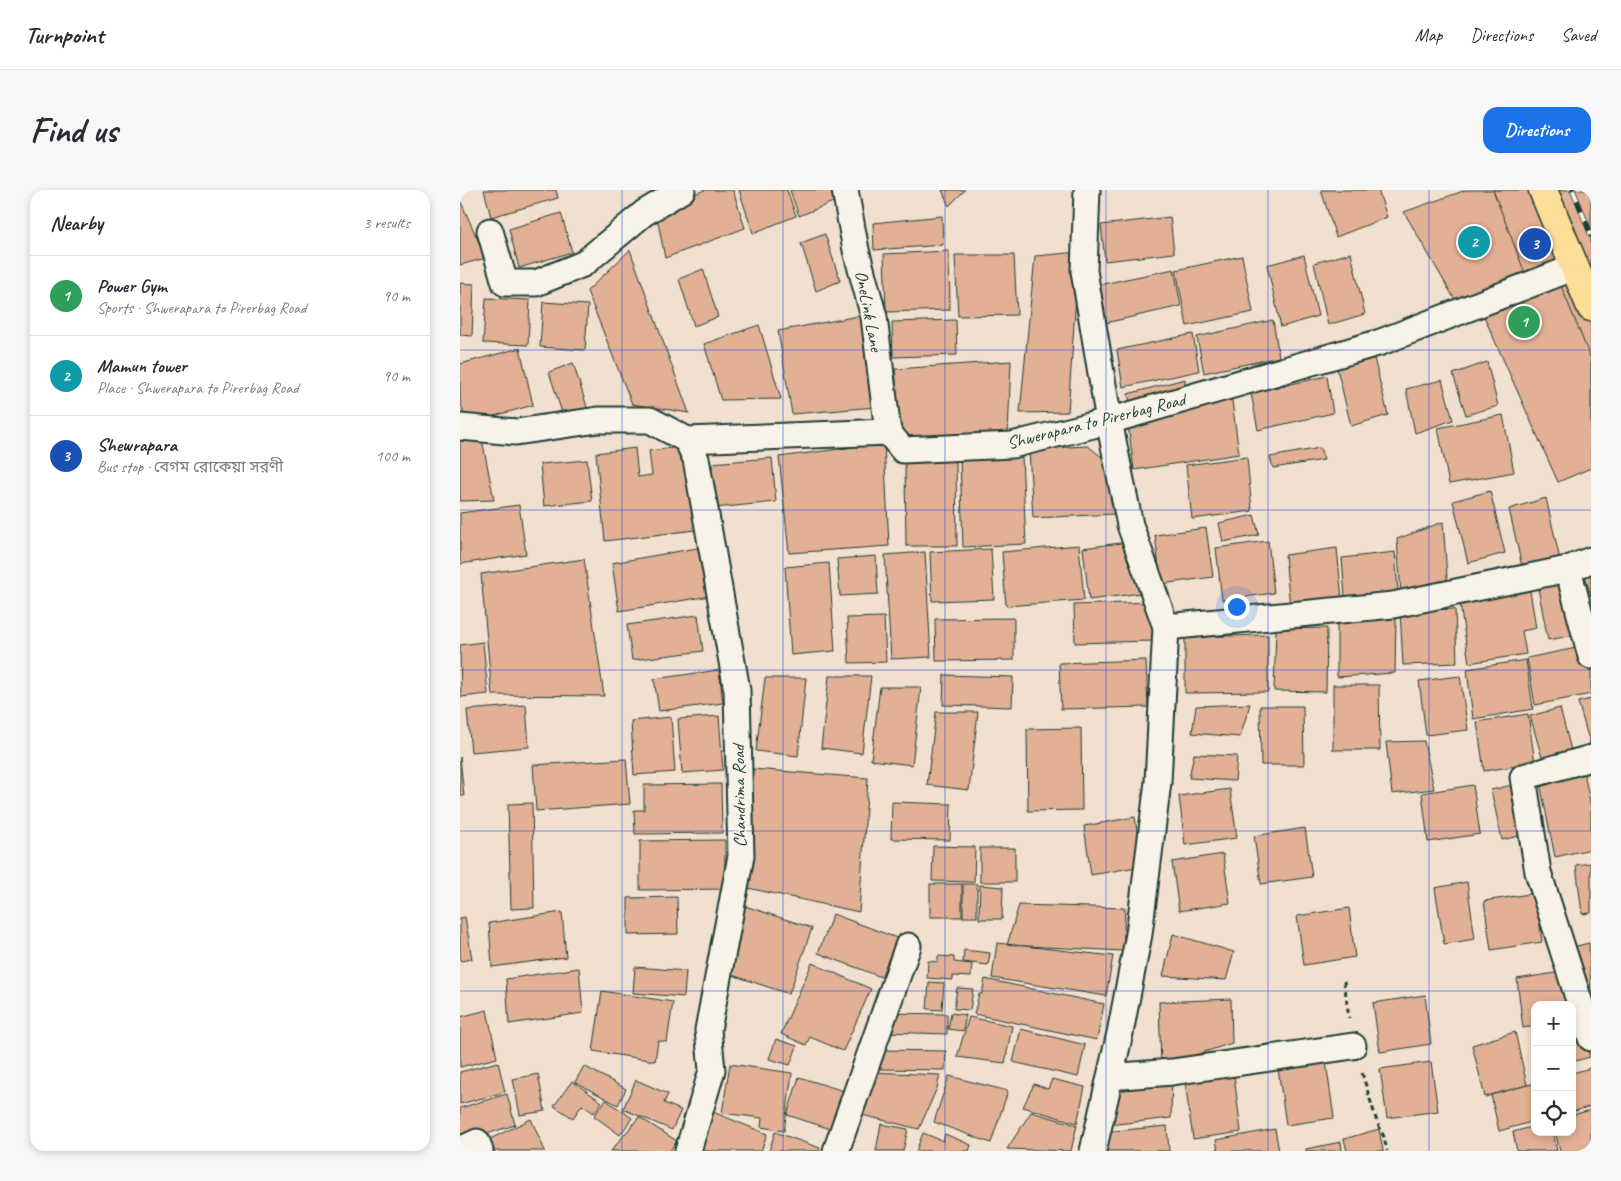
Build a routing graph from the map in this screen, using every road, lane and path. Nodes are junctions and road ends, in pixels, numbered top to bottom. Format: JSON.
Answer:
{"nodes":[{"id":1,"x":682,"y":190,"type":"edge"},
{"id":2,"x":845,"y":190,"type":"edge"},
{"id":3,"x":1087,"y":190,"type":"edge"},
{"id":4,"x":1543,"y":190,"type":"edge"},
{"id":5,"x":490,"y":231,"type":"dead end"},
{"id":6,"x":1575,"y":267,"type":"junction"},
{"id":7,"x":1591,"y":307,"type":"edge"},
{"id":8,"x":1109,"y":421,"type":"junction"},
{"id":9,"x":460,"y":427,"type":"edge"},
{"id":10,"x":888,"y":432,"type":"junction"},
{"id":11,"x":687,"y":440,"type":"junction"},
{"id":12,"x":1591,"y":560,"type":"edge"},
{"id":13,"x":1568,"y":570,"type":"junction"},
{"id":14,"x":1166,"y":627,"type":"junction"},
{"id":15,"x":1591,"y":656,"type":"edge"},
{"id":16,"x":1591,"y":758,"type":"edge"},
{"id":17,"x":908,"y":946,"type":"dead end"},
{"id":18,"x":1591,"y":1038,"type":"edge"},
{"id":19,"x":1353,"y":1046,"type":"dead end"},
{"id":20,"x":1110,"y":1077,"type":"junction"},
{"id":21,"x":460,"y":1150,"type":"edge"},
{"id":22,"x":480,"y":1151,"type":"edge"},
{"id":23,"x":688,"y":1151,"type":"edge"},
{"id":24,"x":836,"y":1151,"type":"edge"},
{"id":25,"x":1093,"y":1151,"type":"edge"}],
"edges":[{"from":1,"to":5,"type":"street"},
{"from":2,"to":10,"type":"street","name":"OneLink Lane"},
{"from":3,"to":8,"type":"street"},
{"from":4,"to":6,"type":"main road"},
{"from":6,"to":7,"type":"main road"},
{"from":6,"to":8,"type":"street","name":"Shwerapara to Pirerbag Road"},
{"from":8,"to":10,"type":"street","name":"Shwerapara to Pirerbag Road"},
{"from":8,"to":14,"type":"street"},
{"from":9,"to":11,"type":"street"},
{"from":10,"to":11,"type":"street"},
{"from":11,"to":23,"type":"street","name":"Chandrima Road"},
{"from":12,"to":13,"type":"street"},
{"from":13,"to":14,"type":"street"},
{"from":13,"to":15,"type":"street"},
{"from":14,"to":20,"type":"street"},
{"from":16,"to":18,"type":"street"},
{"from":17,"to":24,"type":"street"},
{"from":19,"to":20,"type":"street"},
{"from":20,"to":25,"type":"street"},
{"from":21,"to":22,"type":"street"}]}
